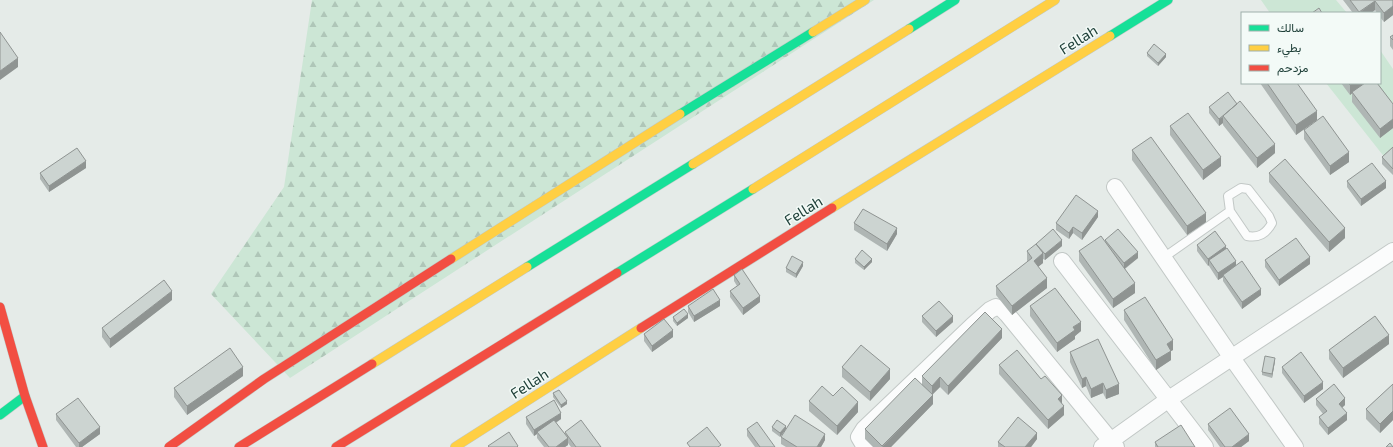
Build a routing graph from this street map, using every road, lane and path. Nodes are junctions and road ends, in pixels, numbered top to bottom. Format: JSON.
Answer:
{"nodes":[{"id":1,"x":865,"y":0,"type":"edge"},
{"id":2,"x":955,"y":0,"type":"edge"},
{"id":3,"x":1055,"y":0,"type":"edge"},
{"id":4,"x":1168,"y":0,"type":"edge"},
{"id":5,"x":1115,"y":187,"type":"dead end"},
{"id":6,"x":1230,"y":211,"type":"junction"},
{"id":7,"x":1393,"y":251,"type":"edge"},
{"id":8,"x":1164,"y":258,"type":"junction"},
{"id":9,"x":1062,"y":261,"type":"dead end"},
{"id":10,"x":0,"y":307,"type":"edge"},
{"id":11,"x":1232,"y":358,"type":"junction"},
{"id":12,"x":25,"y":396,"type":"junction"},
{"id":13,"x":1169,"y":399,"type":"junction"},
{"id":14,"x":0,"y":415,"type":"edge"},
{"id":15,"x":1110,"y":445,"type":"edge"},
{"id":16,"x":43,"y":447,"type":"edge"},
{"id":17,"x":169,"y":447,"type":"edge"},
{"id":18,"x":239,"y":447,"type":"edge"},
{"id":19,"x":336,"y":447,"type":"edge"},
{"id":20,"x":455,"y":447,"type":"edge"},
{"id":21,"x":865,"y":447,"type":"edge"},
{"id":22,"x":1205,"y":447,"type":"edge"},
{"id":23,"x":1295,"y":447,"type":"edge"}],
"edges":[{"from":1,"to":17,"type":"main road"},
{"from":2,"to":18,"type":"main road"},
{"from":3,"to":19,"type":"main road"},
{"from":4,"to":20,"type":"main road","name":"Fellah"},
{"from":5,"to":8,"type":"street"},
{"from":6,"to":6,"type":"lane"},
{"from":6,"to":8,"type":"lane"},
{"from":7,"to":11,"type":"street"},
{"from":8,"to":11,"type":"street"},
{"from":9,"to":13,"type":"street"},
{"from":10,"to":12,"type":"main road"},
{"from":11,"to":13,"type":"street"},
{"from":11,"to":23,"type":"street"},
{"from":12,"to":14,"type":"main road"},
{"from":12,"to":16,"type":"main road"},
{"from":13,"to":15,"type":"street"},
{"from":13,"to":22,"type":"street"},
{"from":15,"to":21,"type":"street"}]}
